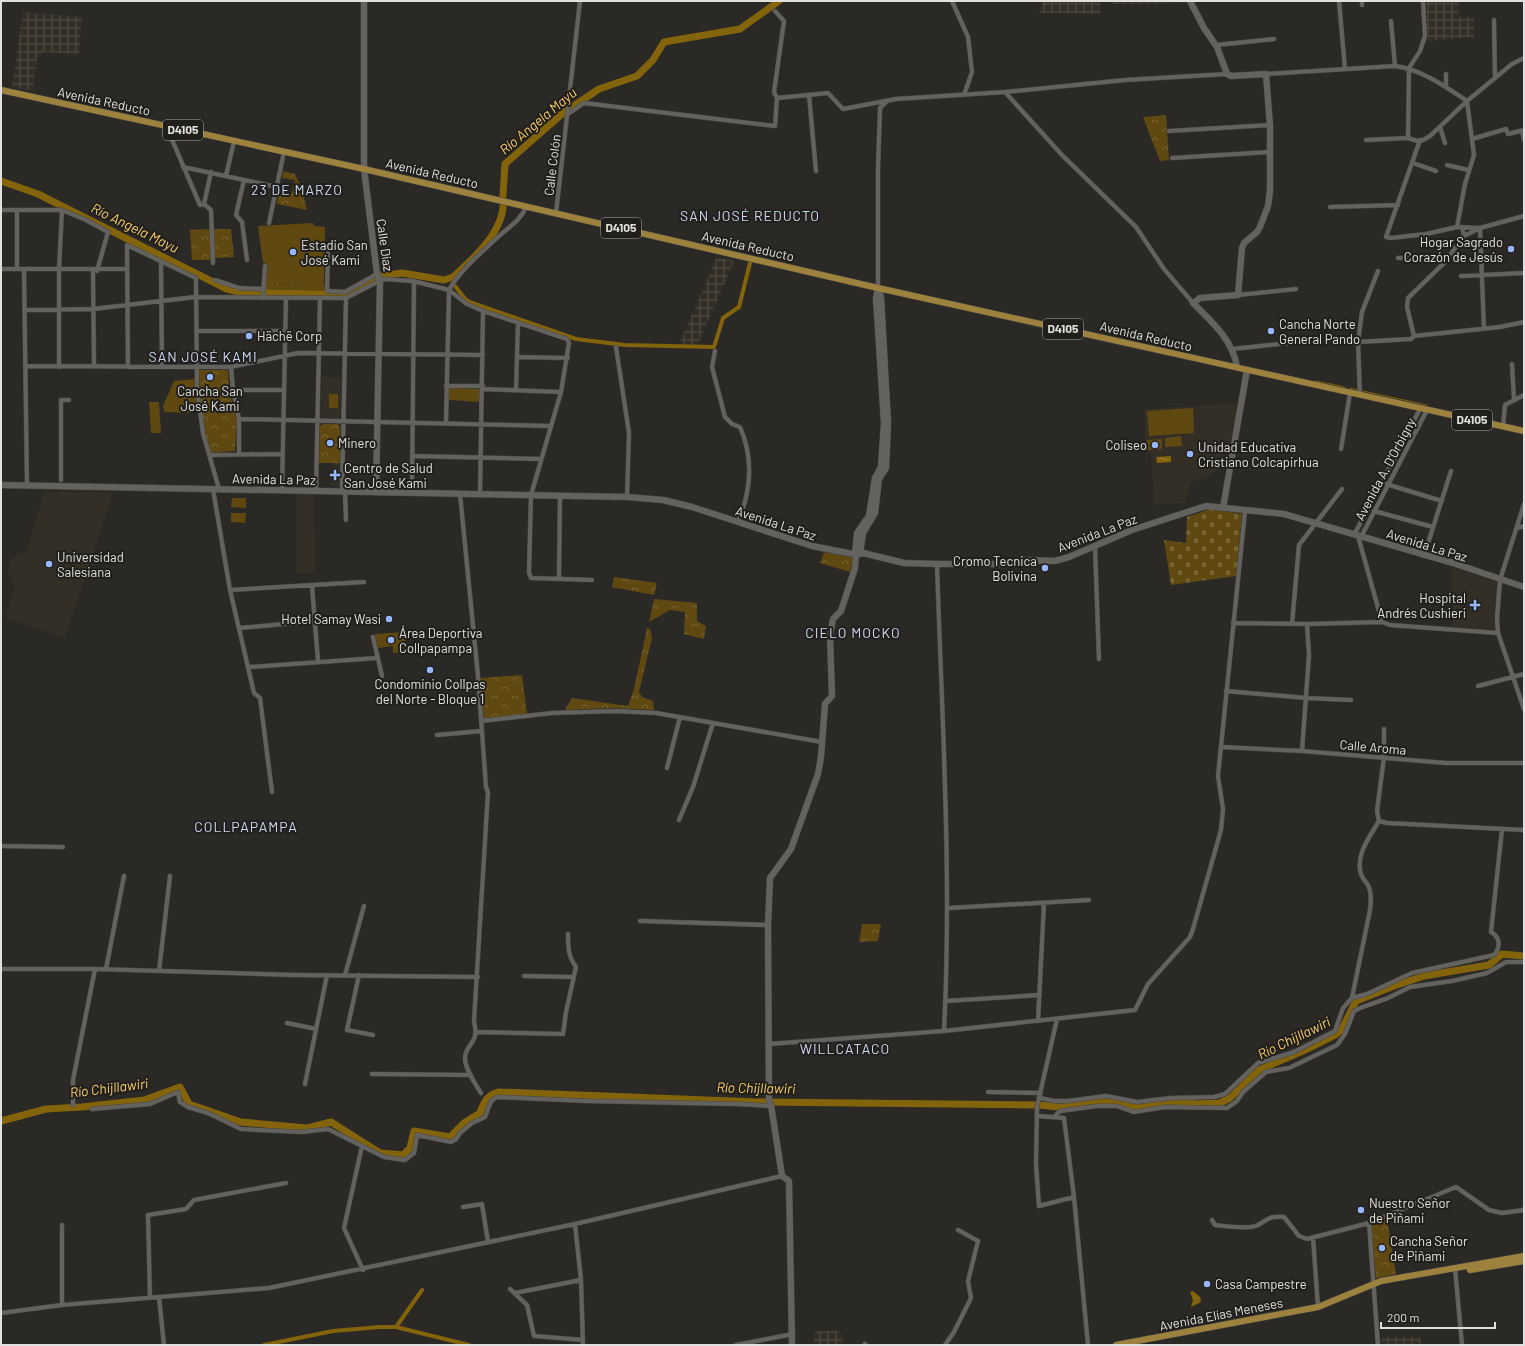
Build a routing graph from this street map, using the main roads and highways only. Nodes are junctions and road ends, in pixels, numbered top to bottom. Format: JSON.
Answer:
{"nodes":[{"id":1,"x":364,"y":1,"type":"edge"},
{"id":2,"x":1190,"y":1,"type":"edge"},
{"id":3,"x":1,"y":90,"type":"edge"},
{"id":4,"x":364,"y":169,"type":"junction"},
{"id":5,"x":878,"y":288,"type":"junction"},
{"id":6,"x":1237,"y":367,"type":"junction"},
{"id":7,"x":1247,"y":370,"type":"junction"},
{"id":8,"x":1524,"y":431,"type":"edge"},
{"id":9,"x":1,"y":485,"type":"edge"},
{"id":10,"x":376,"y":492,"type":"junction"},
{"id":11,"x":1223,"y":508,"type":"junction"},
{"id":12,"x":857,"y":554,"type":"junction"},
{"id":13,"x":1524,"y":587,"type":"edge"},
{"id":14,"x":1524,"y":1256,"type":"edge"},
{"id":15,"x":1524,"y":1261,"type":"edge"},
{"id":16,"x":1455,"y":1270,"type":"junction"},
{"id":17,"x":792,"y":1345,"type":"edge"},
{"id":18,"x":1116,"y":1345,"type":"edge"}],
"edges":[{"from":1,"to":4,"type":"main road","name":"Calle Díaz"},
{"from":2,"to":6,"type":"main road"},
{"from":3,"to":4,"type":"main road","name":"Avenida Reducto","number":"D4105"},
{"from":4,"to":5,"type":"main road","name":"Avenida Reducto","number":"D4105"},
{"from":4,"to":10,"type":"main road","name":"Calle Díaz"},
{"from":5,"to":6,"type":"main road","name":"Avenida Reducto","number":"D4105"},
{"from":5,"to":12,"type":"main road"},
{"from":6,"to":7,"type":"main road","name":"Avenida Reducto","number":"D4105"},
{"from":7,"to":8,"type":"main road","name":"Avenida Reducto","number":"D4105"},
{"from":7,"to":11,"type":"main road"},
{"from":9,"to":10,"type":"main road","name":"Avenida La Paz"},
{"from":10,"to":12,"type":"main road","name":"Avenida La Paz"},
{"from":11,"to":12,"type":"main road","name":"Avenida La Paz"},
{"from":11,"to":13,"type":"main road","name":"Avenida La Paz"},
{"from":12,"to":17,"type":"main road"},
{"from":14,"to":16,"type":"main road","name":"Avenida Elías Meneses"},
{"from":15,"to":16,"type":"main road","name":"Avenida Elías Meneses"},
{"from":16,"to":18,"type":"main road","name":"Avenida Elías Meneses"}]}
